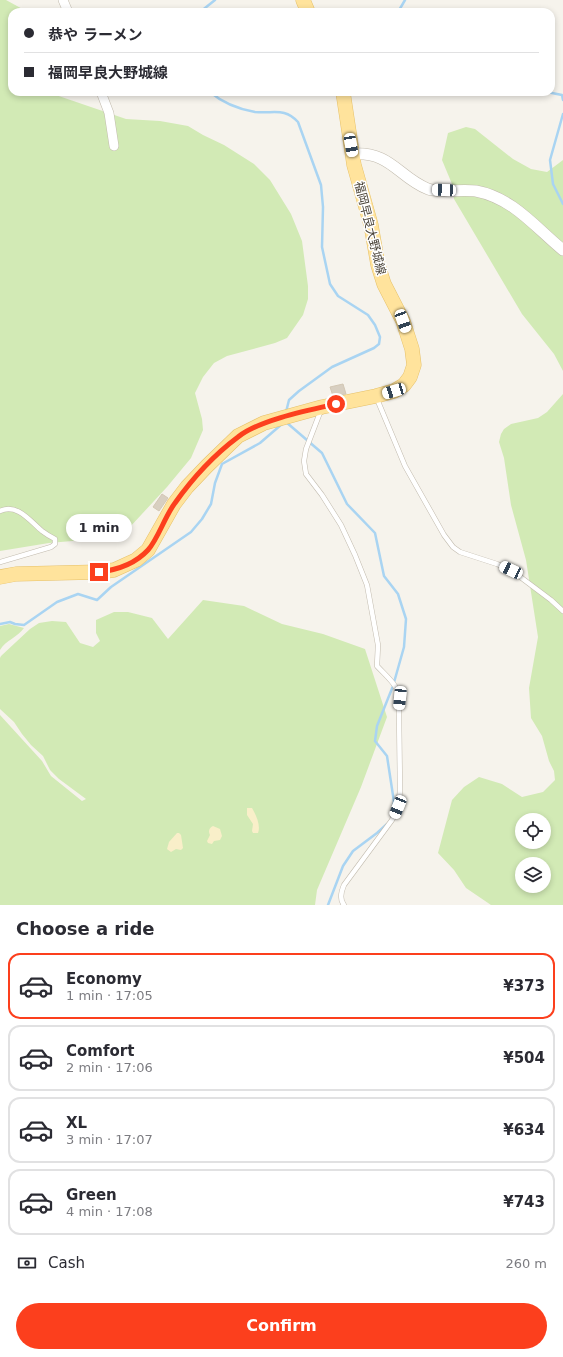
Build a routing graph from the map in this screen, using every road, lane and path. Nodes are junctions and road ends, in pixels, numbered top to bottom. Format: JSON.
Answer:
{"nodes":[{"id":1,"x":103,"y":96,"type":"edge"},
{"id":2,"x":344,"y":96,"type":"edge"},
{"id":3,"x":114,"y":146,"type":"dead end"},
{"id":4,"x":352,"y":154,"type":"junction"},
{"id":5,"x":563,"y":250,"type":"edge"},
{"id":6,"x":376,"y":396,"type":"junction"},
{"id":7,"x":322,"y":407,"type":"junction"},
{"id":8,"x":0,"y":511,"type":"edge"},
{"id":9,"x":0,"y":562,"type":"edge"},
{"id":10,"x":0,"y":577,"type":"edge"},
{"id":11,"x":563,"y":612,"type":"edge"},
{"id":12,"x":344,"y":905,"type":"edge"}],
"edges":[{"from":1,"to":3,"type":"street"},
{"from":2,"to":4,"type":"main road","name":"福岡早良大野城線"},
{"from":4,"to":5,"type":"street"},
{"from":4,"to":6,"type":"main road","name":"福岡早良大野城線"},
{"from":6,"to":7,"type":"main road","name":"福岡早良大野城線"},
{"from":6,"to":11,"type":"lane"},
{"from":7,"to":10,"type":"main road","name":"福岡早良大野城線"},
{"from":7,"to":12,"type":"lane"},
{"from":8,"to":9,"type":"lane"}]}
